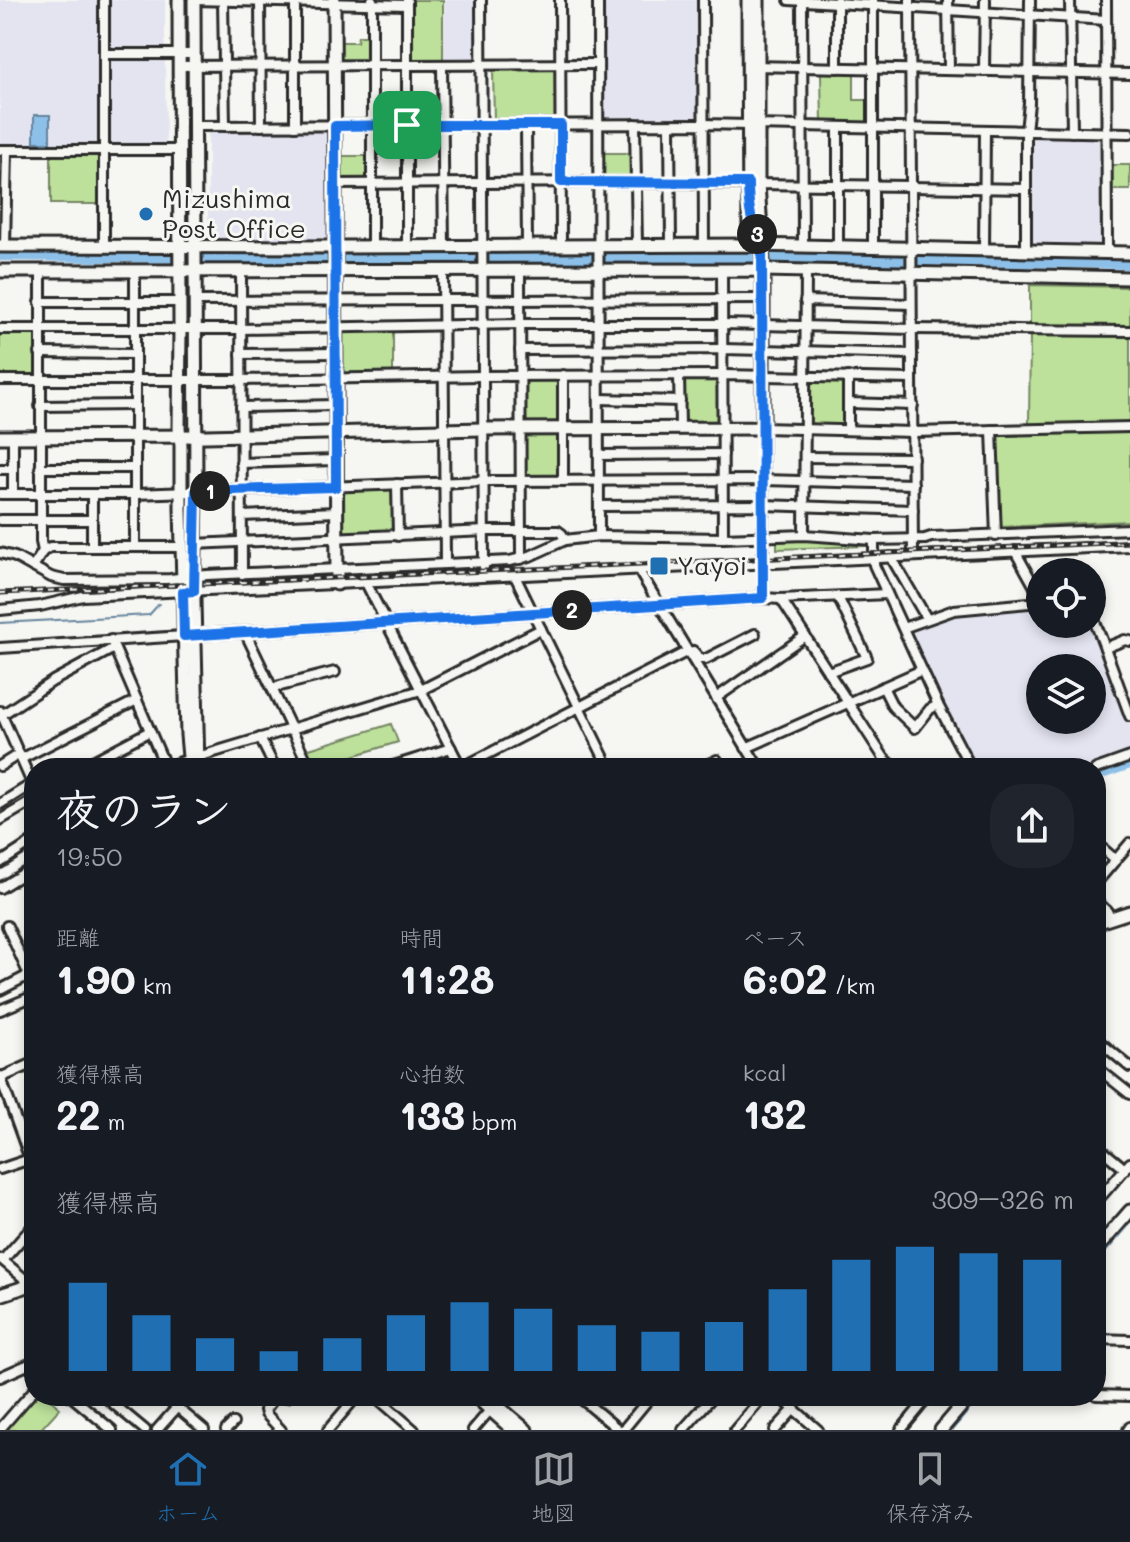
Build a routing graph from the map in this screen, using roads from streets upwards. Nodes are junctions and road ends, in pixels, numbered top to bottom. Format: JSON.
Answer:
{"nodes":[{"id":1,"x":104,"y":0,"type":"edge"},
{"id":2,"x":179,"y":0,"type":"edge"},
{"id":3,"x":194,"y":0,"type":"edge"},
{"id":4,"x":481,"y":0,"type":"edge"},
{"id":5,"x":560,"y":0,"type":"edge"},
{"id":6,"x":598,"y":0,"type":"edge"},
{"id":7,"x":703,"y":0,"type":"edge"},
{"id":8,"x":748,"y":0,"type":"edge"},
{"id":9,"x":758,"y":0,"type":"edge"},
{"id":10,"x":789,"y":0,"type":"edge"},
{"id":11,"x":802,"y":0,"type":"edge"},
{"id":12,"x":948,"y":0,"type":"edge"},
{"id":13,"x":985,"y":0,"type":"edge"},
{"id":14,"x":1030,"y":0,"type":"edge"},
{"id":15,"x":1070,"y":0,"type":"edge"},
{"id":16,"x":1106,"y":0,"type":"edge"},
{"id":17,"x":223,"y":1,"type":"edge"},
{"id":18,"x":260,"y":1,"type":"edge"},
{"id":19,"x":295,"y":2,"type":"edge"},
{"id":20,"x":334,"y":2,"type":"edge"},
{"id":21,"x":372,"y":2,"type":"edge"},
{"id":22,"x":407,"y":2,"type":"edge"},
{"id":23,"x":837,"y":2,"type":"edge"},
{"id":24,"x":873,"y":3,"type":"edge"},
{"id":25,"x":910,"y":4,"type":"edge"},
{"id":26,"x":948,"y":10,"type":"junction"},
{"id":27,"x":985,"y":13,"type":"junction"},
{"id":28,"x":1030,"y":16,"type":"junction"},
{"id":29,"x":1070,"y":18,"type":"junction"},
{"id":30,"x":1106,"y":20,"type":"junction"},
{"id":31,"x":104,"y":54,"type":"junction"},
{"id":32,"x":179,"y":60,"type":"junction"},
{"id":33,"x":194,"y":60,"type":"junction"},
{"id":34,"x":598,"y":64,"type":"junction"},
{"id":35,"x":481,"y":65,"type":"junction"},
{"id":36,"x":560,"y":65,"type":"junction"},
{"id":37,"x":224,"y":66,"type":"junction"},
{"id":38,"x":260,"y":66,"type":"junction"},
{"id":39,"x":295,"y":66,"type":"junction"},
{"id":40,"x":334,"y":66,"type":"junction"},
{"id":41,"x":373,"y":66,"type":"junction"},
{"id":42,"x":407,"y":66,"type":"junction"},
{"id":43,"x":442,"y":66,"type":"junction"},
{"id":44,"x":753,"y":66,"type":"junction"},
{"id":45,"x":801,"y":67,"type":"junction"},
{"id":46,"x":837,"y":68,"type":"junction"},
{"id":47,"x":873,"y":68,"type":"junction"},
{"id":48,"x":910,"y":69,"type":"junction"},
{"id":49,"x":949,"y":70,"type":"junction"},
{"id":50,"x":984,"y":71,"type":"junction"},
{"id":51,"x":1029,"y":72,"type":"junction"},
{"id":52,"x":1071,"y":72,"type":"junction"},
{"id":53,"x":1106,"y":73,"type":"junction"},
{"id":54,"x":1130,"y":74,"type":"edge"},
{"id":55,"x":598,"y":124,"type":"junction"},
{"id":56,"x":635,"y":124,"type":"junction"},
{"id":57,"x":407,"y":125,"type":"junction"},
{"id":58,"x":443,"y":125,"type":"junction"},
{"id":59,"x":481,"y":125,"type":"junction"},
{"id":60,"x":526,"y":125,"type":"junction"},
{"id":61,"x":561,"y":125,"type":"junction"},
{"id":62,"x":670,"y":125,"type":"junction"},
{"id":63,"x":704,"y":125,"type":"junction"},
{"id":64,"x":194,"y":126,"type":"junction"},
{"id":65,"x":225,"y":126,"type":"junction"},
{"id":66,"x":261,"y":126,"type":"junction"},
{"id":67,"x":295,"y":126,"type":"junction"},
{"id":68,"x":335,"y":126,"type":"junction"},
{"id":69,"x":372,"y":126,"type":"junction"},
{"id":70,"x":753,"y":126,"type":"junction"},
{"id":71,"x":802,"y":126,"type":"junction"},
{"id":72,"x":838,"y":127,"type":"junction"},
{"id":73,"x":873,"y":128,"type":"junction"},
{"id":74,"x":911,"y":129,"type":"junction"},
{"id":75,"x":985,"y":130,"type":"junction"},
{"id":76,"x":1026,"y":131,"type":"junction"},
{"id":77,"x":1072,"y":132,"type":"junction"},
{"id":78,"x":1107,"y":132,"type":"junction"},
{"id":79,"x":1130,"y":133,"type":"edge"},
{"id":80,"x":4,"y":150,"type":"edge"},
{"id":81,"x":104,"y":150,"type":"junction"},
{"id":82,"x":179,"y":150,"type":"junction"},
{"id":83,"x":526,"y":182,"type":"junction"},
{"id":84,"x":561,"y":182,"type":"junction"},
{"id":85,"x":599,"y":182,"type":"junction"},
{"id":86,"x":636,"y":182,"type":"junction"},
{"id":87,"x":670,"y":182,"type":"junction"},
{"id":88,"x":705,"y":182,"type":"junction"},
{"id":89,"x":443,"y":183,"type":"junction"},
{"id":90,"x":482,"y":183,"type":"junction"},
{"id":91,"x":753,"y":183,"type":"junction"},
{"id":92,"x":335,"y":184,"type":"junction"},
{"id":93,"x":372,"y":184,"type":"junction"},
{"id":94,"x":407,"y":184,"type":"junction"},
{"id":95,"x":802,"y":184,"type":"junction"},
{"id":96,"x":838,"y":185,"type":"junction"},
{"id":97,"x":873,"y":185,"type":"junction"},
{"id":98,"x":910,"y":186,"type":"junction"},
{"id":99,"x":985,"y":188,"type":"junction"},
{"id":100,"x":1026,"y":189,"type":"junction"},
{"id":101,"x":748,"y":202,"type":"junction"},
{"id":102,"x":637,"y":245,"type":"junction"},
{"id":103,"x":671,"y":245,"type":"junction"},
{"id":104,"x":704,"y":245,"type":"junction"},
{"id":105,"x":749,"y":245,"type":"junction"},
{"id":106,"x":2,"y":246,"type":"edge"},
{"id":107,"x":104,"y":246,"type":"junction"},
{"id":108,"x":527,"y":246,"type":"junction"},
{"id":109,"x":561,"y":246,"type":"junction"},
{"id":110,"x":803,"y":246,"type":"junction"},
{"id":111,"x":838,"y":246,"type":"junction"},
{"id":112,"x":372,"y":247,"type":"junction"},
{"id":113,"x":407,"y":247,"type":"junction"},
{"id":114,"x":444,"y":247,"type":"junction"},
{"id":115,"x":873,"y":247,"type":"junction"},
{"id":116,"x":482,"y":250,"type":"junction"},
{"id":117,"x":984,"y":250,"type":"junction"},
{"id":118,"x":911,"y":251,"type":"junction"},
{"id":119,"x":1026,"y":251,"type":"junction"},
{"id":120,"x":1107,"y":252,"type":"junction"},
{"id":121,"x":1130,"y":253,"type":"edge"},
{"id":122,"x":179,"y":257,"type":"junction"},
{"id":123,"x":763,"y":257,"type":"junction"},
{"id":124,"x":195,"y":258,"type":"junction"},
{"id":125,"x":599,"y":258,"type":"junction"},
{"id":126,"x":335,"y":259,"type":"junction"},
{"id":127,"x":482,"y":267,"type":"junction"},
{"id":128,"x":443,"y":270,"type":"junction"},
{"id":129,"x":520,"y":270,"type":"junction"},
{"id":130,"x":722,"y":270,"type":"junction"},
{"id":131,"x":0,"y":271,"type":"edge"},
{"id":132,"x":41,"y":271,"type":"junction"},
{"id":133,"x":135,"y":271,"type":"junction"},
{"id":134,"x":241,"y":271,"type":"junction"},
{"id":135,"x":806,"y":271,"type":"junction"},
{"id":136,"x":911,"y":271,"type":"junction"},
{"id":137,"x":1130,"y":278,"type":"edge"},
{"id":138,"x":722,"y":299,"type":"junction"},
{"id":139,"x":763,"y":299,"type":"junction"},
{"id":140,"x":335,"y":300,"type":"junction"},
{"id":141,"x":482,"y":300,"type":"junction"},
{"id":142,"x":520,"y":300,"type":"junction"},
{"id":143,"x":599,"y":300,"type":"junction"},
{"id":144,"x":195,"y":301,"type":"junction"},
{"id":145,"x":241,"y":301,"type":"junction"},
{"id":146,"x":443,"y":301,"type":"junction"},
{"id":147,"x":805,"y":301,"type":"junction"},
{"id":148,"x":40,"y":302,"type":"junction"},
{"id":149,"x":135,"y":302,"type":"junction"},
{"id":150,"x":180,"y":302,"type":"junction"},
{"id":151,"x":911,"y":304,"type":"junction"},
{"id":152,"x":520,"y":324,"type":"junction"},
{"id":153,"x":723,"y":324,"type":"junction"},
{"id":154,"x":482,"y":325,"type":"junction"},
{"id":155,"x":599,"y":325,"type":"junction"},
{"id":156,"x":763,"y":325,"type":"junction"},
{"id":157,"x":335,"y":326,"type":"junction"},
{"id":158,"x":443,"y":326,"type":"junction"},
{"id":159,"x":805,"y":326,"type":"junction"},
{"id":160,"x":135,"y":328,"type":"junction"},
{"id":161,"x":180,"y":328,"type":"junction"},
{"id":162,"x":195,"y":328,"type":"junction"},
{"id":163,"x":0,"y":329,"type":"edge"},
{"id":164,"x":40,"y":329,"type":"junction"},
{"id":165,"x":241,"y":329,"type":"junction"},
{"id":166,"x":911,"y":329,"type":"junction"},
{"id":167,"x":1130,"y":331,"type":"edge"},
{"id":168,"x":723,"y":349,"type":"junction"},
{"id":169,"x":520,"y":350,"type":"junction"},
{"id":170,"x":599,"y":350,"type":"junction"},
{"id":171,"x":763,"y":351,"type":"junction"},
{"id":172,"x":805,"y":352,"type":"junction"},
{"id":173,"x":40,"y":353,"type":"junction"},
{"id":174,"x":335,"y":353,"type":"junction"},
{"id":175,"x":135,"y":354,"type":"junction"},
{"id":176,"x":241,"y":354,"type":"junction"},
{"id":177,"x":912,"y":354,"type":"junction"},
{"id":178,"x":520,"y":375,"type":"junction"},
{"id":179,"x":563,"y":375,"type":"junction"},
{"id":180,"x":599,"y":375,"type":"junction"},
{"id":181,"x":679,"y":375,"type":"junction"},
{"id":182,"x":723,"y":375,"type":"junction"},
{"id":183,"x":763,"y":375,"type":"junction"},
{"id":184,"x":444,"y":376,"type":"junction"},
{"id":185,"x":482,"y":376,"type":"junction"},
{"id":186,"x":805,"y":376,"type":"junction"},
{"id":187,"x":848,"y":377,"type":"junction"},
{"id":188,"x":40,"y":379,"type":"junction"},
{"id":189,"x":335,"y":379,"type":"junction"},
{"id":190,"x":912,"y":379,"type":"junction"},
{"id":191,"x":0,"y":380,"type":"edge"},
{"id":192,"x":135,"y":380,"type":"junction"},
{"id":193,"x":178,"y":380,"type":"junction"},
{"id":194,"x":195,"y":380,"type":"junction"},
{"id":195,"x":241,"y":380,"type":"junction"},
{"id":196,"x":599,"y":399,"type":"junction"},
{"id":197,"x":680,"y":401,"type":"junction"},
{"id":198,"x":848,"y":403,"type":"junction"},
{"id":199,"x":135,"y":405,"type":"junction"},
{"id":200,"x":335,"y":405,"type":"junction"},
{"id":201,"x":913,"y":405,"type":"junction"},
{"id":202,"x":40,"y":406,"type":"junction"},
{"id":203,"x":241,"y":407,"type":"junction"},
{"id":204,"x":680,"y":427,"type":"junction"},
{"id":205,"x":724,"y":427,"type":"junction"},
{"id":206,"x":1130,"y":427,"type":"edge"},
{"id":207,"x":599,"y":428,"type":"junction"},
{"id":208,"x":763,"y":428,"type":"junction"},
{"id":209,"x":482,"y":429,"type":"junction"},
{"id":210,"x":520,"y":429,"type":"junction"},
{"id":211,"x":563,"y":429,"type":"junction"},
{"id":212,"x":805,"y":429,"type":"junction"},
{"id":213,"x":444,"y":430,"type":"junction"},
{"id":214,"x":848,"y":430,"type":"junction"},
{"id":215,"x":992,"y":430,"type":"junction"},
{"id":216,"x":913,"y":432,"type":"junction"},
{"id":217,"x":335,"y":433,"type":"junction"},
{"id":218,"x":241,"y":435,"type":"junction"},
{"id":219,"x":135,"y":436,"type":"junction"},
{"id":220,"x":180,"y":436,"type":"junction"},
{"id":221,"x":195,"y":436,"type":"junction"},
{"id":222,"x":0,"y":437,"type":"edge"},
{"id":223,"x":13,"y":437,"type":"junction"},
{"id":224,"x":40,"y":437,"type":"junction"},
{"id":225,"x":723,"y":454,"type":"junction"},
{"id":226,"x":599,"y":455,"type":"junction"},
{"id":227,"x":805,"y":457,"type":"junction"},
{"id":228,"x":913,"y":458,"type":"junction"},
{"id":229,"x":335,"y":460,"type":"junction"},
{"id":230,"x":241,"y":463,"type":"junction"},
{"id":231,"x":40,"y":468,"type":"junction"},
{"id":232,"x":135,"y":468,"type":"junction"},
{"id":233,"x":0,"y":469,"type":"edge"},
{"id":234,"x":13,"y":469,"type":"junction"},
{"id":235,"x":724,"y":480,"type":"junction"},
{"id":236,"x":763,"y":480,"type":"junction"},
{"id":237,"x":482,"y":481,"type":"junction"},
{"id":238,"x":520,"y":481,"type":"junction"},
{"id":239,"x":563,"y":481,"type":"junction"},
{"id":240,"x":599,"y":481,"type":"junction"},
{"id":241,"x":805,"y":481,"type":"junction"},
{"id":242,"x":444,"y":483,"type":"junction"},
{"id":243,"x":397,"y":484,"type":"junction"},
{"id":244,"x":913,"y":484,"type":"junction"},
{"id":245,"x":336,"y":487,"type":"junction"},
{"id":246,"x":241,"y":490,"type":"junction"},
{"id":247,"x":196,"y":491,"type":"junction"},
{"id":248,"x":181,"y":492,"type":"junction"},
{"id":249,"x":0,"y":494,"type":"edge"},
{"id":250,"x":13,"y":494,"type":"junction"},
{"id":251,"x":41,"y":494,"type":"junction"},
{"id":252,"x":92,"y":494,"type":"junction"},
{"id":253,"x":135,"y":494,"type":"junction"},
{"id":254,"x":763,"y":505,"type":"junction"},
{"id":255,"x":599,"y":506,"type":"junction"},
{"id":256,"x":723,"y":506,"type":"junction"},
{"id":257,"x":805,"y":507,"type":"junction"},
{"id":258,"x":913,"y":510,"type":"junction"},
{"id":259,"x":336,"y":512,"type":"junction"},
{"id":260,"x":242,"y":516,"type":"junction"},
{"id":261,"x":0,"y":520,"type":"edge"},
{"id":262,"x":41,"y":520,"type":"junction"},
{"id":263,"x":92,"y":520,"type":"junction"},
{"id":264,"x":1130,"y":529,"type":"edge"},
{"id":265,"x":520,"y":531,"type":"junction"},
{"id":266,"x":483,"y":532,"type":"junction"},
{"id":267,"x":445,"y":534,"type":"junction"},
{"id":268,"x":804,"y":535,"type":"junction"},
{"id":269,"x":398,"y":536,"type":"junction"},
{"id":270,"x":599,"y":536,"type":"junction"},
{"id":271,"x":764,"y":536,"type":"junction"},
{"id":272,"x":996,"y":536,"type":"junction"},
{"id":273,"x":336,"y":538,"type":"junction"},
{"id":274,"x":723,"y":538,"type":"junction"},
{"id":275,"x":913,"y":539,"type":"junction"},
{"id":276,"x":565,"y":540,"type":"junction"},
{"id":277,"x":874,"y":540,"type":"junction"},
{"id":278,"x":242,"y":543,"type":"junction"},
{"id":279,"x":188,"y":546,"type":"junction"},
{"id":280,"x":1130,"y":546,"type":"edge"},
{"id":281,"x":92,"y":547,"type":"junction"},
{"id":282,"x":135,"y":547,"type":"junction"},
{"id":283,"x":43,"y":551,"type":"junction"},
{"id":284,"x":1015,"y":551,"type":"junction"},
{"id":285,"x":0,"y":553,"type":"edge"},
{"id":286,"x":913,"y":556,"type":"junction"},
{"id":287,"x":891,"y":557,"type":"junction"},
{"id":288,"x":873,"y":558,"type":"junction"},
{"id":289,"x":521,"y":559,"type":"junction"},
{"id":290,"x":484,"y":563,"type":"junction"},
{"id":291,"x":762,"y":563,"type":"junction"},
{"id":292,"x":445,"y":564,"type":"junction"},
{"id":293,"x":33,"y":567,"type":"junction"},
{"id":294,"x":336,"y":570,"type":"junction"},
{"id":295,"x":639,"y":571,"type":"junction"},
{"id":296,"x":1026,"y":572,"type":"edge"},
{"id":297,"x":242,"y":574,"type":"junction"},
{"id":298,"x":514,"y":574,"type":"junction"},
{"id":299,"x":484,"y":576,"type":"junction"},
{"id":300,"x":189,"y":577,"type":"junction"},
{"id":301,"x":366,"y":583,"type":"junction"},
{"id":302,"x":337,"y":584,"type":"junction"},
{"id":303,"x":188,"y":592,"type":"junction"},
{"id":304,"x":887,"y":594,"type":"junction"},
{"id":305,"x":838,"y":597,"type":"junction"},
{"id":306,"x":763,"y":598,"type":"junction"},
{"id":307,"x":781,"y":599,"type":"junction"},
{"id":308,"x":1026,"y":601,"type":"edge"},
{"id":309,"x":659,"y":605,"type":"junction"},
{"id":310,"x":0,"y":610,"type":"edge"},
{"id":311,"x":533,"y":612,"type":"junction"},
{"id":312,"x":927,"y":619,"type":"junction"},
{"id":313,"x":386,"y":623,"type":"junction"},
{"id":314,"x":903,"y":628,"type":"junction"},
{"id":315,"x":541,"y":629,"type":"junction"},
{"id":316,"x":245,"y":632,"type":"junction"},
{"id":317,"x":755,"y":634,"type":"dead end"},
{"id":318,"x":189,"y":636,"type":"junction"},
{"id":319,"x":805,"y":636,"type":"junction"},
{"id":320,"x":1101,"y":638,"type":"edge"},
{"id":321,"x":1130,"y":641,"type":"edge"},
{"id":322,"x":113,"y":644,"type":"junction"},
{"id":323,"x":0,"y":648,"type":"edge"},
{"id":324,"x":1105,"y":648,"type":"junction"},
{"id":325,"x":688,"y":652,"type":"junction"},
{"id":326,"x":922,"y":670,"type":"junction"},
{"id":327,"x":335,"y":672,"type":"dead end"},
{"id":328,"x":828,"y":672,"type":"junction"},
{"id":329,"x":1130,"y":682,"type":"edge"},
{"id":330,"x":883,"y":687,"type":"junction"},
{"id":331,"x":272,"y":688,"type":"junction"},
{"id":332,"x":421,"y":690,"type":"junction"},
{"id":333,"x":1121,"y":693,"type":"junction"},
{"id":334,"x":716,"y":698,"type":"junction"},
{"id":335,"x":137,"y":700,"type":"junction"},
{"id":336,"x":848,"y":702,"type":"junction"},
{"id":337,"x":938,"y":705,"type":"junction"},
{"id":338,"x":579,"y":706,"type":"junction"},
{"id":339,"x":1129,"y":713,"type":"edge"},
{"id":340,"x":1,"y":714,"type":"edge"},
{"id":341,"x":291,"y":728,"type":"junction"},
{"id":342,"x":150,"y":731,"type":"junction"},
{"id":343,"x":260,"y":738,"type":"junction"},
{"id":344,"x":451,"y":748,"type":"junction"},
{"id":345,"x":746,"y":748,"type":"junction"},
{"id":346,"x":20,"y":757,"type":"junction"},
{"id":347,"x":99,"y":758,"type":"edge"},
{"id":348,"x":160,"y":758,"type":"edge"},
{"id":349,"x":193,"y":758,"type":"edge"},
{"id":350,"x":206,"y":758,"type":"edge"},
{"id":351,"x":270,"y":758,"type":"edge"},
{"id":352,"x":305,"y":758,"type":"edge"},
{"id":353,"x":419,"y":758,"type":"edge"},
{"id":354,"x":456,"y":758,"type":"edge"},
{"id":355,"x":480,"y":758,"type":"edge"},
{"id":356,"x":604,"y":758,"type":"edge"},
{"id":357,"x":752,"y":758,"type":"edge"},
{"id":358,"x":884,"y":758,"type":"edge"},
{"id":359,"x":966,"y":758,"type":"edge"},
{"id":360,"x":1128,"y":762,"type":"edge"},
{"id":361,"x":0,"y":766,"type":"edge"},
{"id":362,"x":24,"y":766,"type":"edge"},
{"id":363,"x":1106,"y":767,"type":"edge"},
{"id":364,"x":24,"y":791,"type":"edge"},
{"id":365,"x":0,"y":804,"type":"edge"},
{"id":366,"x":24,"y":806,"type":"edge"},
{"id":367,"x":0,"y":820,"type":"edge"},
{"id":368,"x":1130,"y":843,"type":"edge"},
{"id":369,"x":24,"y":847,"type":"edge"},
{"id":370,"x":1106,"y":852,"type":"edge"},
{"id":371,"x":1116,"y":860,"type":"junction"},
{"id":372,"x":0,"y":863,"type":"edge"},
{"id":373,"x":1106,"y":872,"type":"edge"},
{"id":374,"x":24,"y":873,"type":"edge"},
{"id":375,"x":0,"y":888,"type":"edge"},
{"id":376,"x":1106,"y":910,"type":"edge"},
{"id":377,"x":1130,"y":912,"type":"edge"},
{"id":378,"x":1110,"y":918,"type":"junction"},
{"id":379,"x":1106,"y":919,"type":"edge"},
{"id":380,"x":7,"y":926,"type":"dead end"},
{"id":381,"x":24,"y":964,"type":"edge"},
{"id":382,"x":24,"y":978,"type":"edge"},
{"id":383,"x":0,"y":990,"type":"edge"},
{"id":384,"x":24,"y":1000,"type":"edge"},
{"id":385,"x":0,"y":1010,"type":"edge"},
{"id":386,"x":1106,"y":1047,"type":"edge"},
{"id":387,"x":24,"y":1067,"type":"edge"},
{"id":388,"x":1130,"y":1067,"type":"edge"},
{"id":389,"x":1106,"y":1075,"type":"edge"},
{"id":390,"x":0,"y":1077,"type":"edge"},
{"id":391,"x":1130,"y":1094,"type":"edge"},
{"id":392,"x":24,"y":1138,"type":"edge"},
{"id":393,"x":1106,"y":1152,"type":"edge"},
{"id":394,"x":24,"y":1159,"type":"edge"},
{"id":395,"x":1128,"y":1166,"type":"edge"},
{"id":396,"x":0,"y":1169,"type":"edge"},
{"id":397,"x":1106,"y":1192,"type":"edge"},
{"id":398,"x":1130,"y":1211,"type":"edge"},
{"id":399,"x":24,"y":1235,"type":"edge"},
{"id":400,"x":1106,"y":1239,"type":"edge"},
{"id":401,"x":1,"y":1259,"type":"edge"},
{"id":402,"x":24,"y":1278,"type":"edge"},
{"id":403,"x":24,"y":1288,"type":"edge"},
{"id":404,"x":0,"y":1295,"type":"edge"},
{"id":405,"x":1106,"y":1339,"type":"edge"},
{"id":406,"x":1130,"y":1340,"type":"edge"},
{"id":407,"x":24,"y":1366,"type":"edge"},
{"id":408,"x":0,"y":1377,"type":"edge"},
{"id":409,"x":1106,"y":1395,"type":"edge"},
{"id":410,"x":1130,"y":1396,"type":"edge"},
{"id":411,"x":24,"y":1401,"type":"edge"},
{"id":412,"x":83,"y":1406,"type":"edge"},
{"id":413,"x":116,"y":1406,"type":"edge"},
{"id":414,"x":268,"y":1406,"type":"edge"},
{"id":415,"x":348,"y":1406,"type":"edge"},
{"id":416,"x":386,"y":1406,"type":"edge"},
{"id":417,"x":490,"y":1406,"type":"edge"},
{"id":418,"x":496,"y":1406,"type":"edge"},
{"id":419,"x":498,"y":1406,"type":"edge"},
{"id":420,"x":591,"y":1406,"type":"edge"},
{"id":421,"x":642,"y":1406,"type":"edge"},
{"id":422,"x":704,"y":1406,"type":"edge"},
{"id":423,"x":755,"y":1406,"type":"edge"},
{"id":424,"x":921,"y":1406,"type":"edge"},
{"id":425,"x":961,"y":1406,"type":"edge"},
{"id":426,"x":177,"y":1407,"type":"joint"},
{"id":427,"x":791,"y":1407,"type":"joint"},
{"id":428,"x":0,"y":1429,"type":"edge"},
{"id":429,"x":112,"y":1430,"type":"edge"},
{"id":430,"x":145,"y":1430,"type":"edge"},
{"id":431,"x":157,"y":1430,"type":"edge"},
{"id":432,"x":204,"y":1430,"type":"edge"},
{"id":433,"x":281,"y":1430,"type":"edge"},
{"id":434,"x":328,"y":1430,"type":"edge"},
{"id":435,"x":414,"y":1430,"type":"edge"},
{"id":436,"x":473,"y":1430,"type":"edge"},
{"id":437,"x":513,"y":1430,"type":"edge"},
{"id":438,"x":526,"y":1430,"type":"edge"},
{"id":439,"x":622,"y":1430,"type":"edge"},
{"id":440,"x":683,"y":1430,"type":"edge"},
{"id":441,"x":735,"y":1430,"type":"edge"},
{"id":442,"x":775,"y":1430,"type":"edge"},
{"id":443,"x":818,"y":1430,"type":"edge"},
{"id":444,"x":901,"y":1430,"type":"edge"},
{"id":445,"x":941,"y":1430,"type":"edge"}],
"edges":[{"from":1,"to":31,"type":"street"},
{"from":2,"to":32,"type":"street"},
{"from":3,"to":17,"type":"street"},
{"from":3,"to":33,"type":"street"},
{"from":4,"to":35,"type":"street"},
{"from":5,"to":36,"type":"street"},
{"from":6,"to":34,"type":"street"},
{"from":7,"to":63,"type":"street"},
{"from":8,"to":44,"type":"street"},
{"from":9,"to":44,"type":"street"},
{"from":10,"to":11,"type":"street"},
{"from":11,"to":23,"type":"street"},
{"from":11,"to":45,"type":"street"},
{"from":12,"to":26,"type":"street"},
{"from":13,"to":27,"type":"street"},
{"from":14,"to":28,"type":"street"},
{"from":15,"to":29,"type":"street"},
{"from":16,"to":30,"type":"street"},
{"from":17,"to":18,"type":"street"},
{"from":17,"to":37,"type":"street"},
{"from":18,"to":19,"type":"street"},
{"from":18,"to":38,"type":"street"},
{"from":19,"to":20,"type":"street"},
{"from":19,"to":39,"type":"street"},
{"from":20,"to":21,"type":"street"},
{"from":20,"to":40,"type":"street"},
{"from":21,"to":22,"type":"street"},
{"from":21,"to":41,"type":"street"},
{"from":22,"to":42,"type":"street"},
{"from":23,"to":24,"type":"street"},
{"from":23,"to":46,"type":"street"},
{"from":24,"to":25,"type":"street"},
{"from":24,"to":47,"type":"street"},
{"from":25,"to":26,"type":"street"},
{"from":25,"to":48,"type":"street"},
{"from":26,"to":27,"type":"street"},
{"from":26,"to":49,"type":"street"},
{"from":27,"to":28,"type":"street"},
{"from":27,"to":50,"type":"street"},
{"from":28,"to":29,"type":"street"},
{"from":28,"to":51,"type":"street"},
{"from":29,"to":30,"type":"street"},
{"from":29,"to":52,"type":"street"},
{"from":30,"to":53,"type":"street"},
{"from":31,"to":32,"type":"street"},
{"from":31,"to":81,"type":"street"},
{"from":32,"to":33,"type":"street"},
{"from":32,"to":82,"type":"street"},
{"from":33,"to":37,"type":"street"},
{"from":33,"to":64,"type":"street"},
{"from":34,"to":36,"type":"street"},
{"from":34,"to":55,"type":"street"},
{"from":35,"to":36,"type":"street"},
{"from":35,"to":43,"type":"street"},
{"from":35,"to":59,"type":"street"},
{"from":36,"to":61,"type":"street"},
{"from":37,"to":38,"type":"street"},
{"from":37,"to":65,"type":"street"},
{"from":38,"to":39,"type":"street"},
{"from":38,"to":66,"type":"street"},
{"from":39,"to":40,"type":"street"},
{"from":39,"to":67,"type":"street"},
{"from":40,"to":41,"type":"street"},
{"from":40,"to":68,"type":"street"},
{"from":41,"to":42,"type":"street"},
{"from":41,"to":69,"type":"street"},
{"from":42,"to":43,"type":"street"},
{"from":42,"to":57,"type":"street"},
{"from":43,"to":58,"type":"street"},
{"from":44,"to":45,"type":"street"},
{"from":44,"to":70,"type":"street"},
{"from":45,"to":46,"type":"street"},
{"from":45,"to":71,"type":"street"},
{"from":46,"to":47,"type":"street"},
{"from":47,"to":48,"type":"street"},
{"from":47,"to":73,"type":"street"},
{"from":48,"to":49,"type":"street"},
{"from":48,"to":74,"type":"street"},
{"from":49,"to":50,"type":"street"},
{"from":50,"to":51,"type":"street"},
{"from":51,"to":52,"type":"street"},
{"from":51,"to":76,"type":"street"},
{"from":52,"to":53,"type":"street"},
{"from":52,"to":77,"type":"street"},
{"from":53,"to":54,"type":"street"},
{"from":53,"to":78,"type":"street"},
{"from":55,"to":56,"type":"street"},
{"from":55,"to":61,"type":"street"},
{"from":55,"to":85,"type":"street"},
{"from":56,"to":62,"type":"street"},
{"from":56,"to":86,"type":"street"},
{"from":57,"to":58,"type":"street"},
{"from":57,"to":69,"type":"street"},
{"from":57,"to":94,"type":"street"},
{"from":58,"to":59,"type":"street"},
{"from":58,"to":89,"type":"street"},
{"from":59,"to":60,"type":"street"},
{"from":59,"to":90,"type":"street"},
{"from":60,"to":61,"type":"street"},
{"from":60,"to":83,"type":"street"},
{"from":61,"to":84,"type":"street"},
{"from":62,"to":63,"type":"street"},
{"from":62,"to":87,"type":"street"},
{"from":63,"to":70,"type":"street"},
{"from":63,"to":88,"type":"street"},
{"from":64,"to":65,"type":"street"},
{"from":64,"to":124,"type":"street"},
{"from":65,"to":66,"type":"street"},
{"from":66,"to":67,"type":"street"},
{"from":67,"to":68,"type":"street"},
{"from":68,"to":69,"type":"street"},
{"from":68,"to":92,"type":"street"},
{"from":69,"to":93,"type":"street"},
{"from":70,"to":71,"type":"street"},
{"from":70,"to":91,"type":"street"},
{"from":71,"to":72,"type":"street"},
{"from":71,"to":95,"type":"street"},
{"from":72,"to":73,"type":"street"},
{"from":72,"to":96,"type":"street"},
{"from":73,"to":74,"type":"street"},
{"from":73,"to":97,"type":"street"},
{"from":74,"to":75,"type":"street"},
{"from":74,"to":98,"type":"street"},
{"from":75,"to":76,"type":"street"},
{"from":75,"to":99,"type":"street"},
{"from":76,"to":77,"type":"street"},
{"from":76,"to":100,"type":"street"},
{"from":77,"to":78,"type":"street"},
{"from":78,"to":79,"type":"street"},
{"from":78,"to":120,"type":"street"},
{"from":80,"to":81,"type":"street"},
{"from":80,"to":106,"type":"street"},
{"from":81,"to":82,"type":"street"},
{"from":81,"to":107,"type":"street"},
{"from":82,"to":122,"type":"street"},
{"from":83,"to":84,"type":"street"},
{"from":83,"to":90,"type":"street"},
{"from":83,"to":108,"type":"street"},
{"from":84,"to":85,"type":"street"},
{"from":84,"to":109,"type":"street"},
{"from":85,"to":86,"type":"street"},
{"from":85,"to":125,"type":"street"},
{"from":86,"to":87,"type":"street"},
{"from":86,"to":102,"type":"street"},
{"from":87,"to":88,"type":"street"},
{"from":87,"to":103,"type":"street"},
{"from":88,"to":91,"type":"street"},
{"from":88,"to":104,"type":"street"},
{"from":89,"to":90,"type":"street"},
{"from":89,"to":94,"type":"street"},
{"from":89,"to":114,"type":"street"},
{"from":90,"to":116,"type":"street"},
{"from":91,"to":95,"type":"street"},
{"from":91,"to":101,"type":"street"},
{"from":91,"to":123,"type":"street"},
{"from":92,"to":93,"type":"street"},
{"from":92,"to":126,"type":"street"},
{"from":93,"to":94,"type":"street"},
{"from":93,"to":112,"type":"street"},
{"from":94,"to":113,"type":"street"},
{"from":95,"to":96,"type":"street"},
{"from":95,"to":110,"type":"street"},
{"from":96,"to":97,"type":"street"},
{"from":96,"to":111,"type":"street"},
{"from":97,"to":98,"type":"street"},
{"from":97,"to":115,"type":"street"},
{"from":98,"to":99,"type":"street"},
{"from":98,"to":118,"type":"street"},
{"from":99,"to":100,"type":"street"},
{"from":99,"to":117,"type":"street"},
{"from":100,"to":119,"type":"street"},
{"from":101,"to":105,"type":"street"},
{"from":101,"to":123,"type":"street"},
{"from":102,"to":103,"type":"street"},
{"from":102,"to":125,"type":"street"},
{"from":103,"to":104,"type":"street"},
{"from":104,"to":105,"type":"street"},
{"from":105,"to":123,"type":"street"},
{"from":106,"to":107,"type":"street"},
{"from":107,"to":122,"type":"street"},
{"from":108,"to":109,"type":"street"},
{"from":108,"to":116,"type":"street"},
{"from":109,"to":125,"type":"street"},
{"from":110,"to":111,"type":"street"},
{"from":110,"to":123,"type":"street"},
{"from":111,"to":115,"type":"street"},
{"from":112,"to":113,"type":"street"},
{"from":112,"to":126,"type":"street"},
{"from":113,"to":114,"type":"street"},
{"from":114,"to":116,"type":"street"},
{"from":115,"to":118,"type":"street"},
{"from":116,"to":127,"type":"street"},
{"from":117,"to":118,"type":"street"},
{"from":117,"to":119,"type":"street"},
{"from":118,"to":136,"type":"street"},
{"from":119,"to":120,"type":"street"},
{"from":120,"to":121,"type":"street"},
{"from":122,"to":124,"type":"street"},
{"from":122,"to":124,"type":"street"},
{"from":122,"to":133,"type":"street"},
{"from":122,"to":150,"type":"street"},
{"from":123,"to":130,"type":"street"},
{"from":123,"to":135,"type":"street"},
{"from":123,"to":139,"type":"street"},
{"from":124,"to":126,"type":"street"},
{"from":124,"to":134,"type":"street"},
{"from":124,"to":144,"type":"street"},
{"from":125,"to":129,"type":"street"},
{"from":125,"to":130,"type":"street"},
{"from":125,"to":143,"type":"street"},
{"from":126,"to":128,"type":"street"},
{"from":126,"to":134,"type":"street"},
{"from":126,"to":140,"type":"street"},
{"from":127,"to":128,"type":"street"},
{"from":127,"to":129,"type":"street"},
{"from":127,"to":141,"type":"street"},
{"from":128,"to":146,"type":"street"},
{"from":129,"to":142,"type":"street"},
{"from":130,"to":138,"type":"street"},
{"from":131,"to":132,"type":"street"},
{"from":132,"to":133,"type":"street"},
{"from":132,"to":148,"type":"street"},
{"from":133,"to":149,"type":"street"},
{"from":134,"to":145,"type":"street"},
{"from":135,"to":136,"type":"street"},
{"from":135,"to":147,"type":"street"},
{"from":136,"to":137,"type":"street"},
{"from":136,"to":151,"type":"street"},
{"from":138,"to":139,"type":"street"},
{"from":138,"to":143,"type":"street"},
{"from":138,"to":153,"type":"street"},
{"from":139,"to":156,"type":"street"},
{"from":140,"to":145,"type":"street"},
{"from":140,"to":146,"type":"street"},
{"from":140,"to":157,"type":"street"},
{"from":141,"to":142,"type":"street"},
{"from":141,"to":146,"type":"street"},
{"from":141,"to":154,"type":"street"},
{"from":142,"to":143,"type":"street"},
{"from":142,"to":152,"type":"street"},
{"from":143,"to":155,"type":"street"},
{"from":144,"to":145,"type":"street"},
{"from":144,"to":162,"type":"street"},
{"from":145,"to":165,"type":"street"},
{"from":146,"to":158,"type":"street"},
{"from":147,"to":151,"type":"street"},
{"from":147,"to":159,"type":"street"},
{"from":148,"to":149,"type":"street"},
{"from":148,"to":164,"type":"street"},
{"from":149,"to":150,"type":"street"},
{"from":149,"to":160,"type":"street"},
{"from":150,"to":161,"type":"street"},
{"from":151,"to":166,"type":"street"},
{"from":152,"to":154,"type":"street"},
{"from":152,"to":155,"type":"street"},
{"from":152,"to":169,"type":"street"},
{"from":153,"to":155,"type":"street"},
{"from":153,"to":156,"type":"street"},
{"from":153,"to":168,"type":"street"},
{"from":154,"to":158,"type":"street"},
{"from":154,"to":185,"type":"street"},
{"from":155,"to":170,"type":"street"},
{"from":156,"to":159,"type":"street"},
{"from":156,"to":171,"type":"street"},
{"from":157,"to":158,"type":"street"},
{"from":157,"to":165,"type":"street"},
{"from":157,"to":174,"type":"street"},
{"from":158,"to":184,"type":"street"},
{"from":159,"to":166,"type":"street"},
{"from":159,"to":172,"type":"street"},
{"from":160,"to":161,"type":"street"},
{"from":160,"to":164,"type":"street"},
{"from":160,"to":175,"type":"street"},
{"from":161,"to":162,"type":"street"},
{"from":161,"to":193,"type":"street"},
{"from":162,"to":165,"type":"street"},
{"from":162,"to":194,"type":"street"},
{"from":163,"to":164,"type":"street"},
{"from":164,"to":173,"type":"street"},
{"from":165,"to":176,"type":"street"},
{"from":166,"to":167,"type":"street"},
{"from":166,"to":177,"type":"street"},
{"from":168,"to":170,"type":"street"},
{"from":168,"to":171,"type":"street"},
{"from":168,"to":182,"type":"street"},
{"from":169,"to":170,"type":"street"},
{"from":169,"to":178,"type":"street"},
{"from":170,"to":180,"type":"street"},
{"from":171,"to":172,"type":"street"},
{"from":171,"to":183,"type":"street"},
{"from":172,"to":177,"type":"street"},
{"from":172,"to":186,"type":"street"},
{"from":173,"to":175,"type":"street"},
{"from":173,"to":188,"type":"street"},
{"from":174,"to":176,"type":"street"},
{"from":174,"to":189,"type":"street"},
{"from":175,"to":192,"type":"street"},
{"from":176,"to":195,"type":"street"},
{"from":177,"to":190,"type":"street"},
{"from":178,"to":179,"type":"street"},
{"from":178,"to":185,"type":"street"},
{"from":178,"to":210,"type":"street"},
{"from":179,"to":180,"type":"street"},
{"from":179,"to":211,"type":"street"},
{"from":180,"to":181,"type":"street"},
{"from":180,"to":196,"type":"street"},
{"from":181,"to":182,"type":"street"},
{"from":181,"to":197,"type":"street"},
{"from":182,"to":183,"type":"street"},
{"from":182,"to":205,"type":"street"},
{"from":183,"to":186,"type":"street"},
{"from":183,"to":208,"type":"street"},
{"from":184,"to":185,"type":"street"},
{"from":184,"to":189,"type":"street"},
{"from":184,"to":213,"type":"street"},
{"from":185,"to":209,"type":"street"},
{"from":186,"to":187,"type":"street"},
{"from":186,"to":212,"type":"street"},
{"from":187,"to":190,"type":"street"},
{"from":187,"to":198,"type":"street"},
{"from":188,"to":191,"type":"street"},
{"from":188,"to":192,"type":"street"},
{"from":188,"to":202,"type":"street"},
{"from":189,"to":195,"type":"street"},
{"from":189,"to":200,"type":"street"},
{"from":190,"to":201,"type":"street"},
{"from":192,"to":193,"type":"street"},
{"from":192,"to":199,"type":"street"},
{"from":193,"to":194,"type":"street"},
{"from":193,"to":220,"type":"street"},
{"from":194,"to":195,"type":"street"},
{"from":194,"to":221,"type":"street"},
{"from":195,"to":203,"type":"street"},
{"from":196,"to":197,"type":"street"},
{"from":196,"to":207,"type":"street"},
{"from":197,"to":204,"type":"street"},
{"from":198,"to":201,"type":"street"},
{"from":198,"to":214,"type":"street"},
{"from":199,"to":202,"type":"street"},
{"from":199,"to":219,"type":"street"},
{"from":200,"to":203,"type":"street"},
{"from":200,"to":217,"type":"street"},
{"from":201,"to":216,"type":"street"},
{"from":202,"to":224,"type":"street"},
{"from":203,"to":218,"type":"street"},
{"from":204,"to":205,"type":"street"},
{"from":204,"to":207,"type":"street"},
{"from":205,"to":208,"type":"street"},
{"from":205,"to":225,"type":"street"},
{"from":206,"to":215,"type":"street"},
{"from":207,"to":211,"type":"street"},
{"from":207,"to":226,"type":"street"},
{"from":208,"to":212,"type":"street"},
{"from":208,"to":236,"type":"street"},
{"from":209,"to":210,"type":"street"},
{"from":209,"to":213,"type":"street"},
{"from":209,"to":237,"type":"street"},
{"from":210,"to":211,"type":"street"},
{"from":210,"to":238,"type":"street"},
{"from":211,"to":239,"type":"street"},
{"from":212,"to":214,"type":"street"},
{"from":212,"to":227,"type":"street"},
{"from":213,"to":217,"type":"street"},
{"from":213,"to":242,"type":"street"},
{"from":214,"to":216,"type":"street"},
{"from":215,"to":216,"type":"street"},
{"from":215,"to":272,"type":"street"},
{"from":216,"to":228,"type":"street"},
{"from":217,"to":218,"type":"street"},
{"from":217,"to":229,"type":"street"},
{"from":218,"to":221,"type":"street"},
{"from":218,"to":230,"type":"street"},
{"from":219,"to":220,"type":"street"},
{"from":219,"to":224,"type":"street"},
{"from":219,"to":232,"type":"street"},
{"from":220,"to":221,"type":"street"},
{"from":220,"to":248,"type":"street"},
{"from":221,"to":247,"type":"street"},
{"from":222,"to":223,"type":"street"},
{"from":223,"to":224,"type":"street"},
{"from":223,"to":234,"type":"street"},
{"from":224,"to":231,"type":"street"},
{"from":225,"to":226,"type":"street"},
{"from":225,"to":235,"type":"street"},
{"from":226,"to":240,"type":"street"},
{"from":227,"to":228,"type":"street"},
{"from":227,"to":241,"type":"street"},
{"from":228,"to":244,"type":"street"},
{"from":229,"to":230,"type":"street"},
{"from":229,"to":245,"type":"street"},
{"from":230,"to":246,"type":"street"},
{"from":231,"to":232,"type":"street"},
{"from":231,"to":251,"type":"street"},
{"from":232,"to":253,"type":"street"},
{"from":233,"to":234,"type":"street"},
{"from":234,"to":250,"type":"street"},
{"from":235,"to":236,"type":"street"},
{"from":235,"to":240,"type":"street"},
{"from":235,"to":256,"type":"street"},
{"from":236,"to":241,"type":"street"},
{"from":236,"to":254,"type":"street"},
{"from":237,"to":238,"type":"street"},
{"from":237,"to":242,"type":"street"},
{"from":237,"to":266,"type":"street"},
{"from":238,"to":239,"type":"street"},
{"from":238,"to":265,"type":"street"},
{"from":239,"to":240,"type":"street"},
{"from":240,"to":255,"type":"street"},
{"from":241,"to":244,"type":"street"},
{"from":241,"to":257,"type":"street"},
{"from":242,"to":243,"type":"street"},
{"from":242,"to":267,"type":"street"},
{"from":243,"to":245,"type":"street"},
{"from":243,"to":269,"type":"street"},
{"from":244,"to":258,"type":"street"},
{"from":245,"to":246,"type":"street"},
{"from":245,"to":259,"type":"street"},
{"from":246,"to":247,"type":"street"},
{"from":246,"to":260,"type":"street"},
{"from":247,"to":248,"type":"street"},
{"from":247,"to":279,"type":"street"},
{"from":248,"to":253,"type":"street"},
{"from":248,"to":279,"type":"street"},
{"from":249,"to":250,"type":"street"},
{"from":250,"to":251,"type":"street"},
{"from":251,"to":252,"type":"street"},
{"from":251,"to":262,"type":"street"},
{"from":252,"to":253,"type":"street"},
{"from":252,"to":263,"type":"street"},
{"from":253,"to":282,"type":"street"},
{"from":254,"to":256,"type":"street"},
{"from":254,"to":257,"type":"street"},
{"from":254,"to":271,"type":"street"},
{"from":255,"to":256,"type":"street"},
{"from":255,"to":270,"type":"street"},
{"from":256,"to":274,"type":"street"},
{"from":257,"to":258,"type":"street"},
{"from":257,"to":268,"type":"street"},
{"from":258,"to":275,"type":"street"},
{"from":259,"to":260,"type":"street"},
{"from":259,"to":273,"type":"street"},
{"from":260,"to":278,"type":"street"},
{"from":261,"to":262,"type":"street"},
{"from":262,"to":263,"type":"street"},
{"from":262,"to":283,"type":"street"},
{"from":263,"to":281,"type":"street"},
{"from":264,"to":272,"type":"street"},
{"from":265,"to":266,"type":"street"},
{"from":265,"to":276,"type":"street"},
{"from":265,"to":289,"type":"street"},
{"from":266,"to":267,"type":"street"},
{"from":266,"to":290,"type":"street"},
{"from":267,"to":269,"type":"street"},
{"from":267,"to":292,"type":"street"},
{"from":268,"to":271,"type":"street"},
{"from":268,"to":277,"type":"street"},
{"from":269,"to":273,"type":"street"},
{"from":270,"to":274,"type":"street"},
{"from":270,"to":276,"type":"street"},
{"from":271,"to":274,"type":"street"},
{"from":271,"to":291,"type":"street"},
{"from":272,"to":275,"type":"street"},
{"from":273,"to":278,"type":"street"},
{"from":273,"to":294,"type":"street"},
{"from":275,"to":277,"type":"street"},
{"from":275,"to":286,"type":"street"},
{"from":276,"to":289,"type":"street"},
{"from":277,"to":288,"type":"street"},
{"from":278,"to":279,"type":"street"},
{"from":278,"to":297,"type":"street"},
{"from":279,"to":282,"type":"street"},
{"from":279,"to":300,"type":"street"},
{"from":280,"to":284,"type":"street"},
{"from":281,"to":282,"type":"street"},
{"from":281,"to":283,"type":"street"},
{"from":283,"to":293,"type":"street"},
{"from":284,"to":286,"type":"street"},
{"from":284,"to":296,"type":"street"},
{"from":285,"to":293,"type":"street"},
{"from":286,"to":287,"type":"street"},
{"from":287,"to":288,"type":"street"},
{"from":287,"to":312,"type":"street"},
{"from":288,"to":291,"type":"street"},
{"from":288,"to":304,"type":"street"},
{"from":289,"to":290,"type":"street"},
{"from":290,"to":292,"type":"street"},
{"from":290,"to":299,"type":"street"},
{"from":291,"to":295,"type":"street"},
{"from":291,"to":306,"type":"street"},
{"from":292,"to":294,"type":"street"},
{"from":293,"to":300,"type":"street"},
{"from":294,"to":297,"type":"street"},
{"from":294,"to":302,"type":"street"},
{"from":295,"to":298,"type":"street"},
{"from":295,"to":309,"type":"street"},
{"from":297,"to":300,"type":"street"},
{"from":298,"to":299,"type":"street"},
{"from":298,"to":311,"type":"street"},
{"from":299,"to":301,"type":"street"},
{"from":300,"to":303,"type":"street"},
{"from":301,"to":302,"type":"street"},
{"from":301,"to":313,"type":"street"},
{"from":302,"to":303,"type":"street"},
{"from":303,"to":310,"type":"street"},
{"from":303,"to":318,"type":"street"},
{"from":304,"to":305,"type":"street"},
{"from":304,"to":314,"type":"street"},
{"from":305,"to":307,"type":"street"},
{"from":305,"to":328,"type":"street"},
{"from":306,"to":307,"type":"street"},
{"from":306,"to":309,"type":"street"},
{"from":307,"to":319,"type":"street"},
{"from":308,"to":312,"type":"street"},
{"from":309,"to":311,"type":"street"},
{"from":309,"to":325,"type":"street"},
{"from":311,"to":313,"type":"street"},
{"from":311,"to":315,"type":"street"},
{"from":312,"to":314,"type":"street"},
{"from":313,"to":316,"type":"street"},
{"from":313,"to":332,"type":"street"},
{"from":314,"to":326,"type":"street"},
{"from":315,"to":332,"type":"street"},
{"from":315,"to":338,"type":"street"},
{"from":316,"to":318,"type":"street"},
{"from":316,"to":331,"type":"street"},
{"from":317,"to":325,"type":"street"},
{"from":318,"to":322,"type":"street"},
{"from":318,"to":349,"type":"street"},
{"from":319,"to":328,"type":"street"},
{"from":319,"to":334,"type":"street"},
{"from":320,"to":324,"type":"street"},
{"from":321,"to":324,"type":"street"},
{"from":322,"to":323,"type":"street"},
{"from":322,"to":335,"type":"street"},
{"from":322,"to":340,"type":"street"},
{"from":324,"to":333,"type":"street"},
{"from":325,"to":334,"type":"street"},
{"from":325,"to":338,"type":"street"},
{"from":326,"to":330,"type":"street"},
{"from":326,"to":337,"type":"street"},
{"from":327,"to":331,"type":"street"},
{"from":328,"to":336,"type":"street"},
{"from":329,"to":333,"type":"street"},
{"from":330,"to":336,"type":"street"},
{"from":330,"to":337,"type":"street"},
{"from":331,"to":341,"type":"street"},
{"from":332,"to":341,"type":"street"},
{"from":332,"to":344,"type":"street"},
{"from":333,"to":339,"type":"street"},
{"from":334,"to":345,"type":"street"},
{"from":335,"to":342,"type":"street"},
{"from":335,"to":346,"type":"street"},
{"from":336,"to":345,"type":"street"},
{"from":336,"to":358,"type":"street"},
{"from":337,"to":359,"type":"street"},
{"from":338,"to":355,"type":"street"},
{"from":338,"to":356,"type":"street"},
{"from":340,"to":346,"type":"street"},
{"from":341,"to":343,"type":"street"},
{"from":341,"to":352,"type":"street"},
{"from":342,"to":347,"type":"street"},
{"from":342,"to":348,"type":"street"},
{"from":343,"to":350,"type":"street"},
{"from":343,"to":351,"type":"street"},
{"from":344,"to":353,"type":"street"},
{"from":344,"to":354,"type":"street"},
{"from":345,"to":357,"type":"street"},
{"from":346,"to":361,"type":"street"},
{"from":346,"to":362,"type":"street"},
{"from":360,"to":363,"type":"street"},
{"from":364,"to":365,"type":"street"},
{"from":366,"to":367,"type":"street"},
{"from":368,"to":371,"type":"street"},
{"from":369,"to":372,"type":"street"},
{"from":370,"to":371,"type":"street"},
{"from":371,"to":373,"type":"street"},
{"from":374,"to":375,"type":"street"},
{"from":376,"to":378,"type":"street"},
{"from":377,"to":378,"type":"street"},
{"from":378,"to":379,"type":"street"},
{"from":380,"to":381,"type":"street"},
{"from":382,"to":383,"type":"street"},
{"from":384,"to":385,"type":"street"},
{"from":386,"to":388,"type":"street"},
{"from":387,"to":390,"type":"street"},
{"from":389,"to":391,"type":"street"},
{"from":390,"to":392,"type":"street"},
{"from":393,"to":395,"type":"street"},
{"from":394,"to":396,"type":"street"},
{"from":395,"to":397,"type":"street"},
{"from":398,"to":400,"type":"street"},
{"from":399,"to":401,"type":"street"},
{"from":401,"to":402,"type":"street"},
{"from":403,"to":404,"type":"street"},
{"from":405,"to":406,"type":"street"},
{"from":407,"to":408,"type":"street"},
{"from":409,"to":410,"type":"street"},
{"from":411,"to":428,"type":"street"},
{"from":412,"to":429,"type":"street"},
{"from":413,"to":430,"type":"street"},
{"from":414,"to":433,"type":"street"},
{"from":415,"to":434,"type":"street"},
{"from":416,"to":435,"type":"street"},
{"from":417,"to":436,"type":"street"},
{"from":418,"to":437,"type":"street"},
{"from":419,"to":438,"type":"street"},
{"from":420,"to":439,"type":"street"},
{"from":421,"to":439,"type":"street"},
{"from":422,"to":440,"type":"street"},
{"from":423,"to":441,"type":"street"},
{"from":424,"to":444,"type":"street"},
{"from":425,"to":445,"type":"street"},
{"from":426,"to":431,"type":"street"},
{"from":426,"to":432,"type":"street"},
{"from":427,"to":442,"type":"street"},
{"from":427,"to":443,"type":"street"}]}
